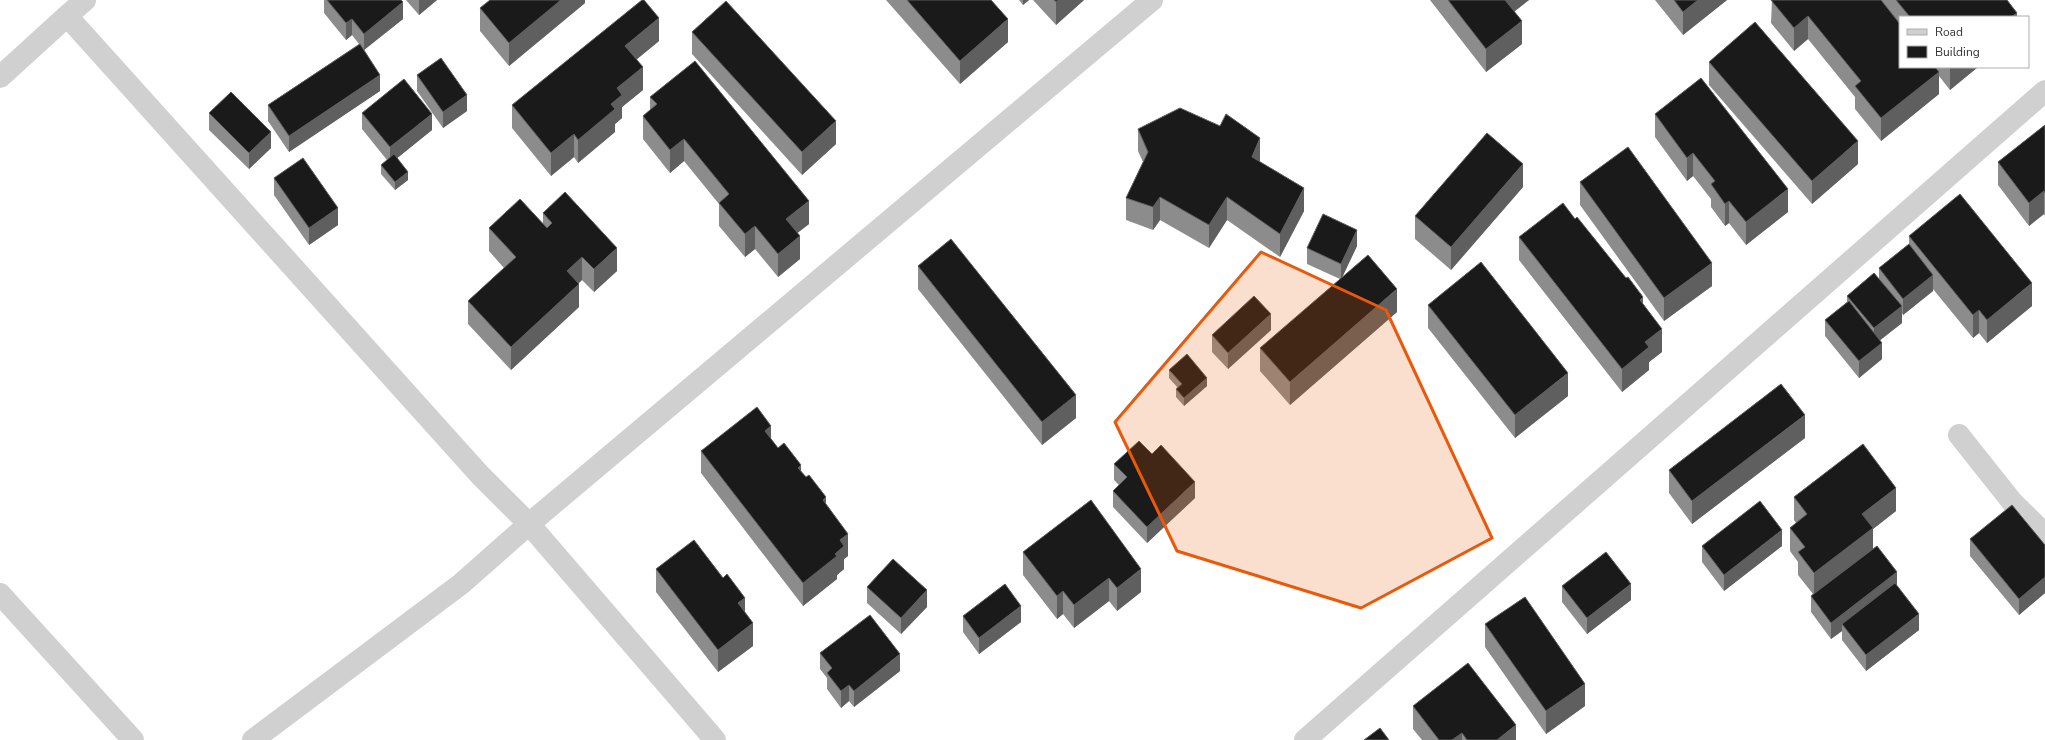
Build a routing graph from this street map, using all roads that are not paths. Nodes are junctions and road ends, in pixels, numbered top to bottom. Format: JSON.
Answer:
{"nodes":[{"id":1,"x":85,"y":0,"type":"edge"},
{"id":2,"x":1152,"y":0,"type":"edge"},
{"id":3,"x":66,"y":16,"type":"junction"},
{"id":4,"x":0,"y":77,"type":"edge"},
{"id":5,"x":2045,"y":91,"type":"edge"},
{"id":6,"x":1959,"y":435,"type":"dead end"},
{"id":7,"x":529,"y":524,"type":"junction"},
{"id":8,"x":2045,"y":534,"type":"edge"},
{"id":9,"x":0,"y":594,"type":"edge"},
{"id":10,"x":133,"y":740,"type":"edge"},
{"id":11,"x":253,"y":740,"type":"edge"},
{"id":12,"x":715,"y":740,"type":"edge"},
{"id":13,"x":1306,"y":740,"type":"edge"}],
"edges":[{"from":1,"to":3,"type":"street"},
{"from":2,"to":7,"type":"street"},
{"from":3,"to":4,"type":"street"},
{"from":3,"to":7,"type":"street"},
{"from":5,"to":13,"type":"street"},
{"from":6,"to":8,"type":"street"},
{"from":7,"to":11,"type":"street"},
{"from":7,"to":12,"type":"street"},
{"from":9,"to":10,"type":"street"}]}
